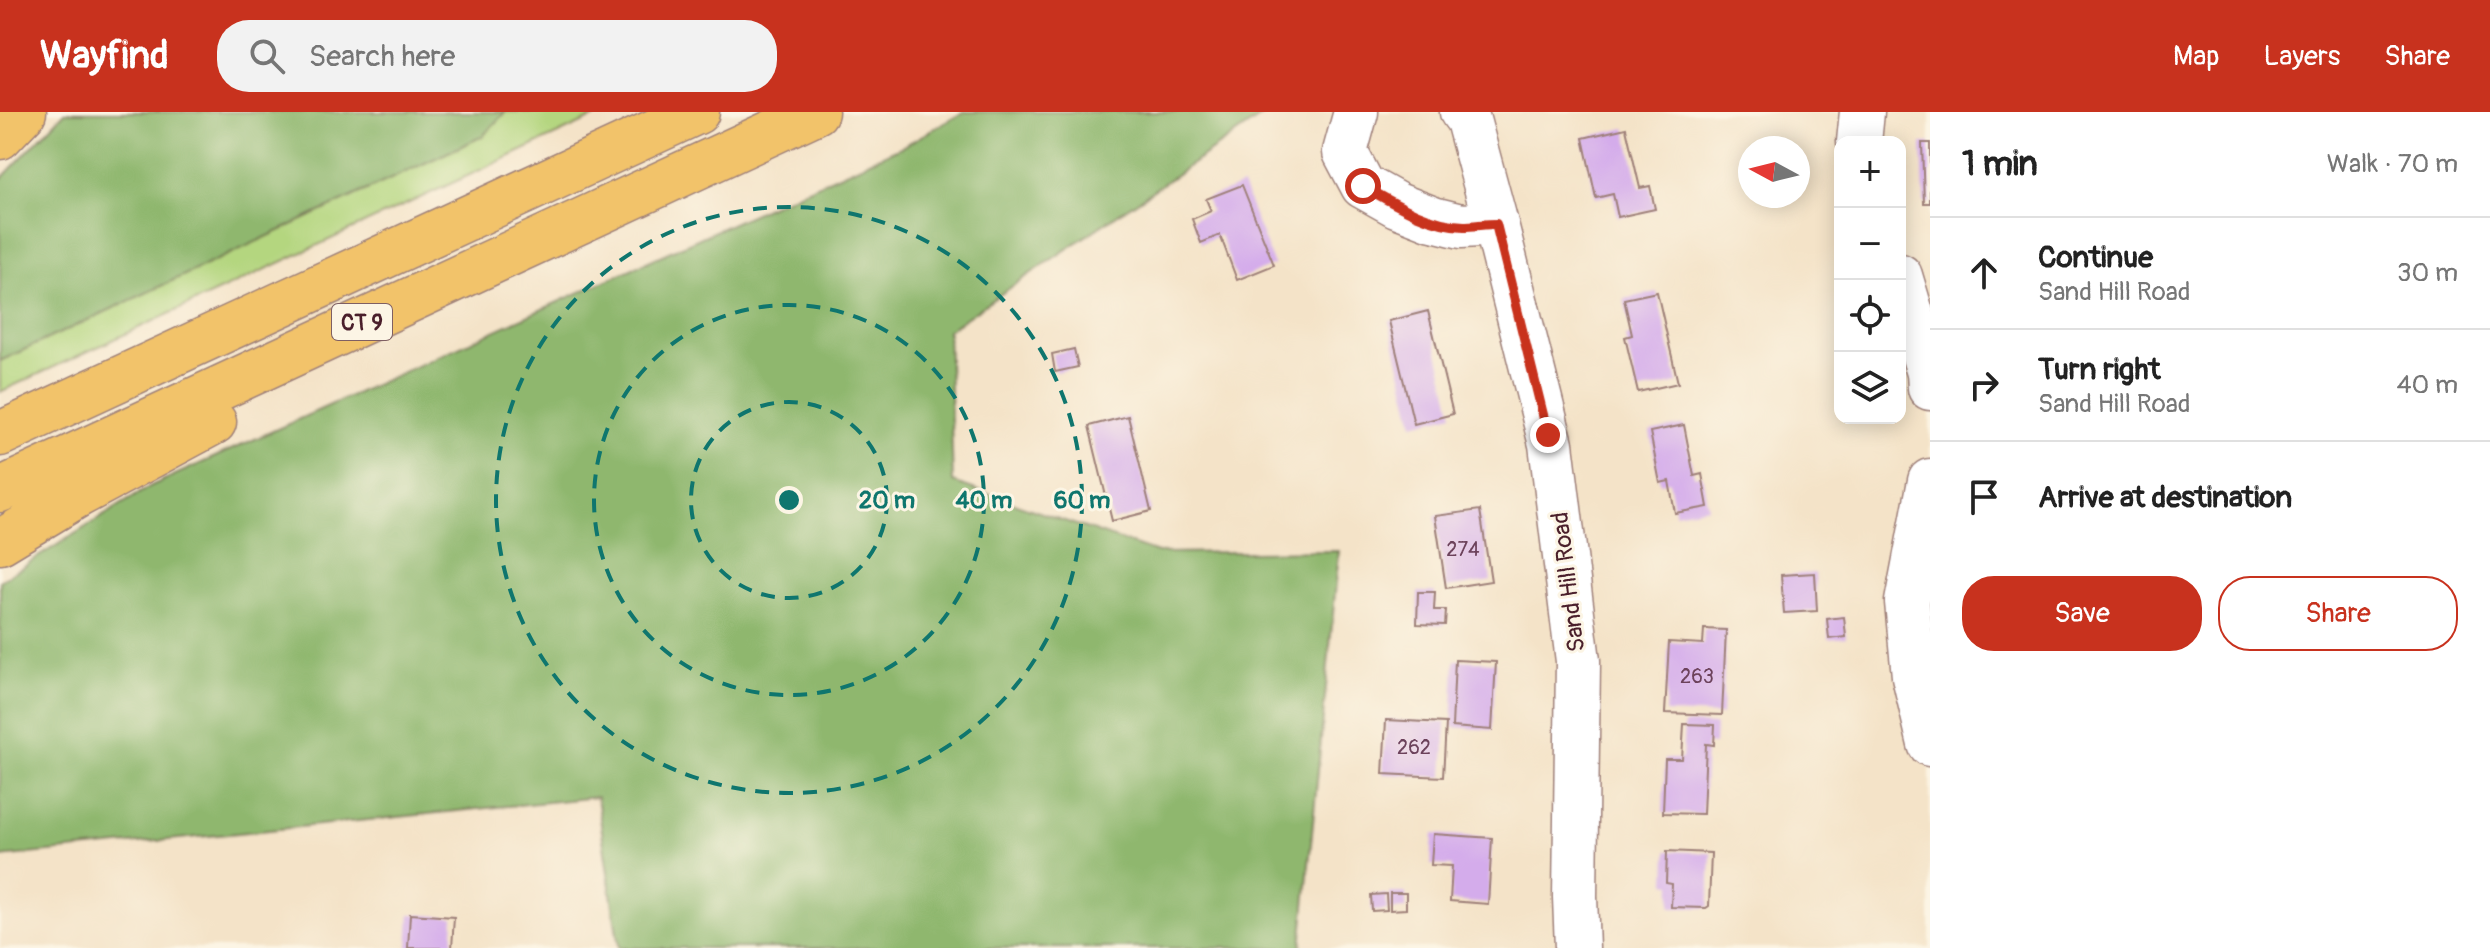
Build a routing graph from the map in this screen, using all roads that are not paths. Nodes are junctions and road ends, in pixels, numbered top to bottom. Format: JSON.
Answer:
{"nodes":[{"id":1,"x":24,"y":112,"type":"edge"},
{"id":2,"x":697,"y":112,"type":"edge"},
{"id":3,"x":816,"y":112,"type":"edge"},
{"id":4,"x":1356,"y":112,"type":"edge"},
{"id":5,"x":1462,"y":112,"type":"edge"},
{"id":6,"x":1862,"y":112,"type":"edge"},
{"id":7,"x":1860,"y":136,"type":"edge"},
{"id":8,"x":0,"y":137,"type":"edge"},
{"id":9,"x":723,"y":155,"type":"junction"},
{"id":10,"x":1496,"y":224,"type":"junction"},
{"id":11,"x":1901,"y":280,"type":"edge"},
{"id":12,"x":1930,"y":388,"type":"edge"},
{"id":13,"x":0,"y":434,"type":"edge"},
{"id":14,"x":1930,"y":481,"type":"edge"},
{"id":15,"x":0,"y":490,"type":"edge"},
{"id":16,"x":0,"y":542,"type":"edge"},
{"id":17,"x":1922,"y":673,"type":"edge"},
{"id":18,"x":1930,"y":744,"type":"edge"},
{"id":19,"x":1577,"y":948,"type":"edge"}],
"edges":[{"from":1,"to":8,"type":"main road"},
{"from":2,"to":13,"type":"main road","number":"CT 9"},
{"from":3,"to":9,"type":"main road","number":"CT 9"},
{"from":4,"to":10,"type":"street"},
{"from":5,"to":10,"type":"street","name":"Sand Hill Road"},
{"from":6,"to":7,"type":"street"},
{"from":9,"to":15,"type":"main road","number":"CT 9"},
{"from":9,"to":16,"type":"main road"},
{"from":10,"to":19,"type":"street","name":"Sand Hill Road"},
{"from":11,"to":12,"type":"street"},
{"from":14,"to":17,"type":"street"},
{"from":17,"to":18,"type":"street"}]}
